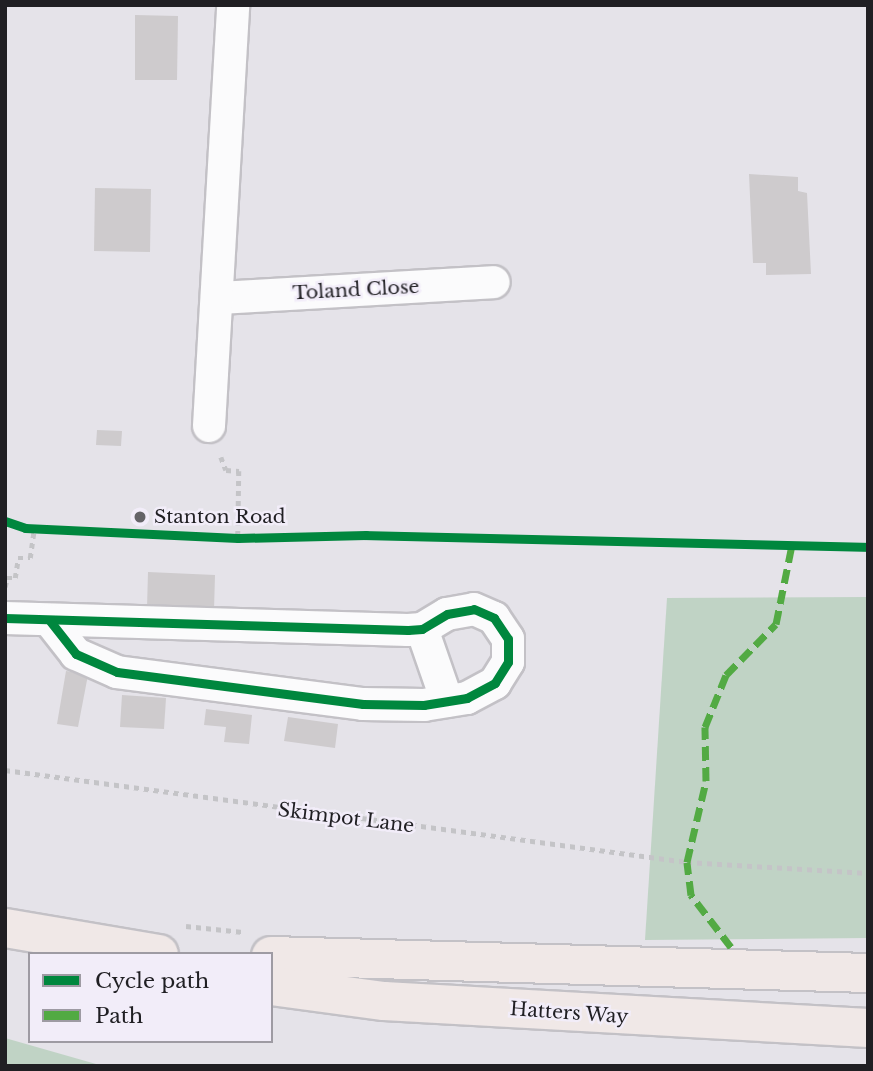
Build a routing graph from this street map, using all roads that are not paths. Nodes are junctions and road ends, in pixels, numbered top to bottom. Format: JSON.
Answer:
{"nodes":[{"id":1,"x":233,"y":5,"type":"edge"},
{"id":2,"x":494,"y":282,"type":"dead end"},
{"id":3,"x":218,"y":298,"type":"junction"},
{"id":4,"x":209,"y":426,"type":"road end"},
{"id":5,"x":5,"y":618,"type":"edge"},
{"id":6,"x":50,"y":621,"type":"junction"},
{"id":7,"x":422,"y":629,"type":"junction"},
{"id":8,"x":447,"y":701,"type":"junction"},
{"id":9,"x":5,"y":928,"type":"edge"},
{"id":10,"x":147,"y":952,"type":"edge"},
{"id":11,"x":273,"y":956,"type":"edge"},
{"id":12,"x":868,"y":973,"type":"edge"},
{"id":13,"x":273,"y":986,"type":"edge"},
{"id":14,"x":868,"y":1028,"type":"edge"}],
"edges":[{"from":1,"to":3,"type":"street"},
{"from":2,"to":3,"type":"street","name":"Toland Close"},
{"from":3,"to":4,"type":"street"},
{"from":5,"to":6,"type":"street"},
{"from":6,"to":7,"type":"street"},
{"from":6,"to":8,"type":"street"},
{"from":7,"to":8,"type":"street"},
{"from":7,"to":8,"type":"street"},
{"from":9,"to":10,"type":"main road"},
{"from":11,"to":12,"type":"main road"},
{"from":13,"to":14,"type":"main road","name":"Hatters Way"}]}
